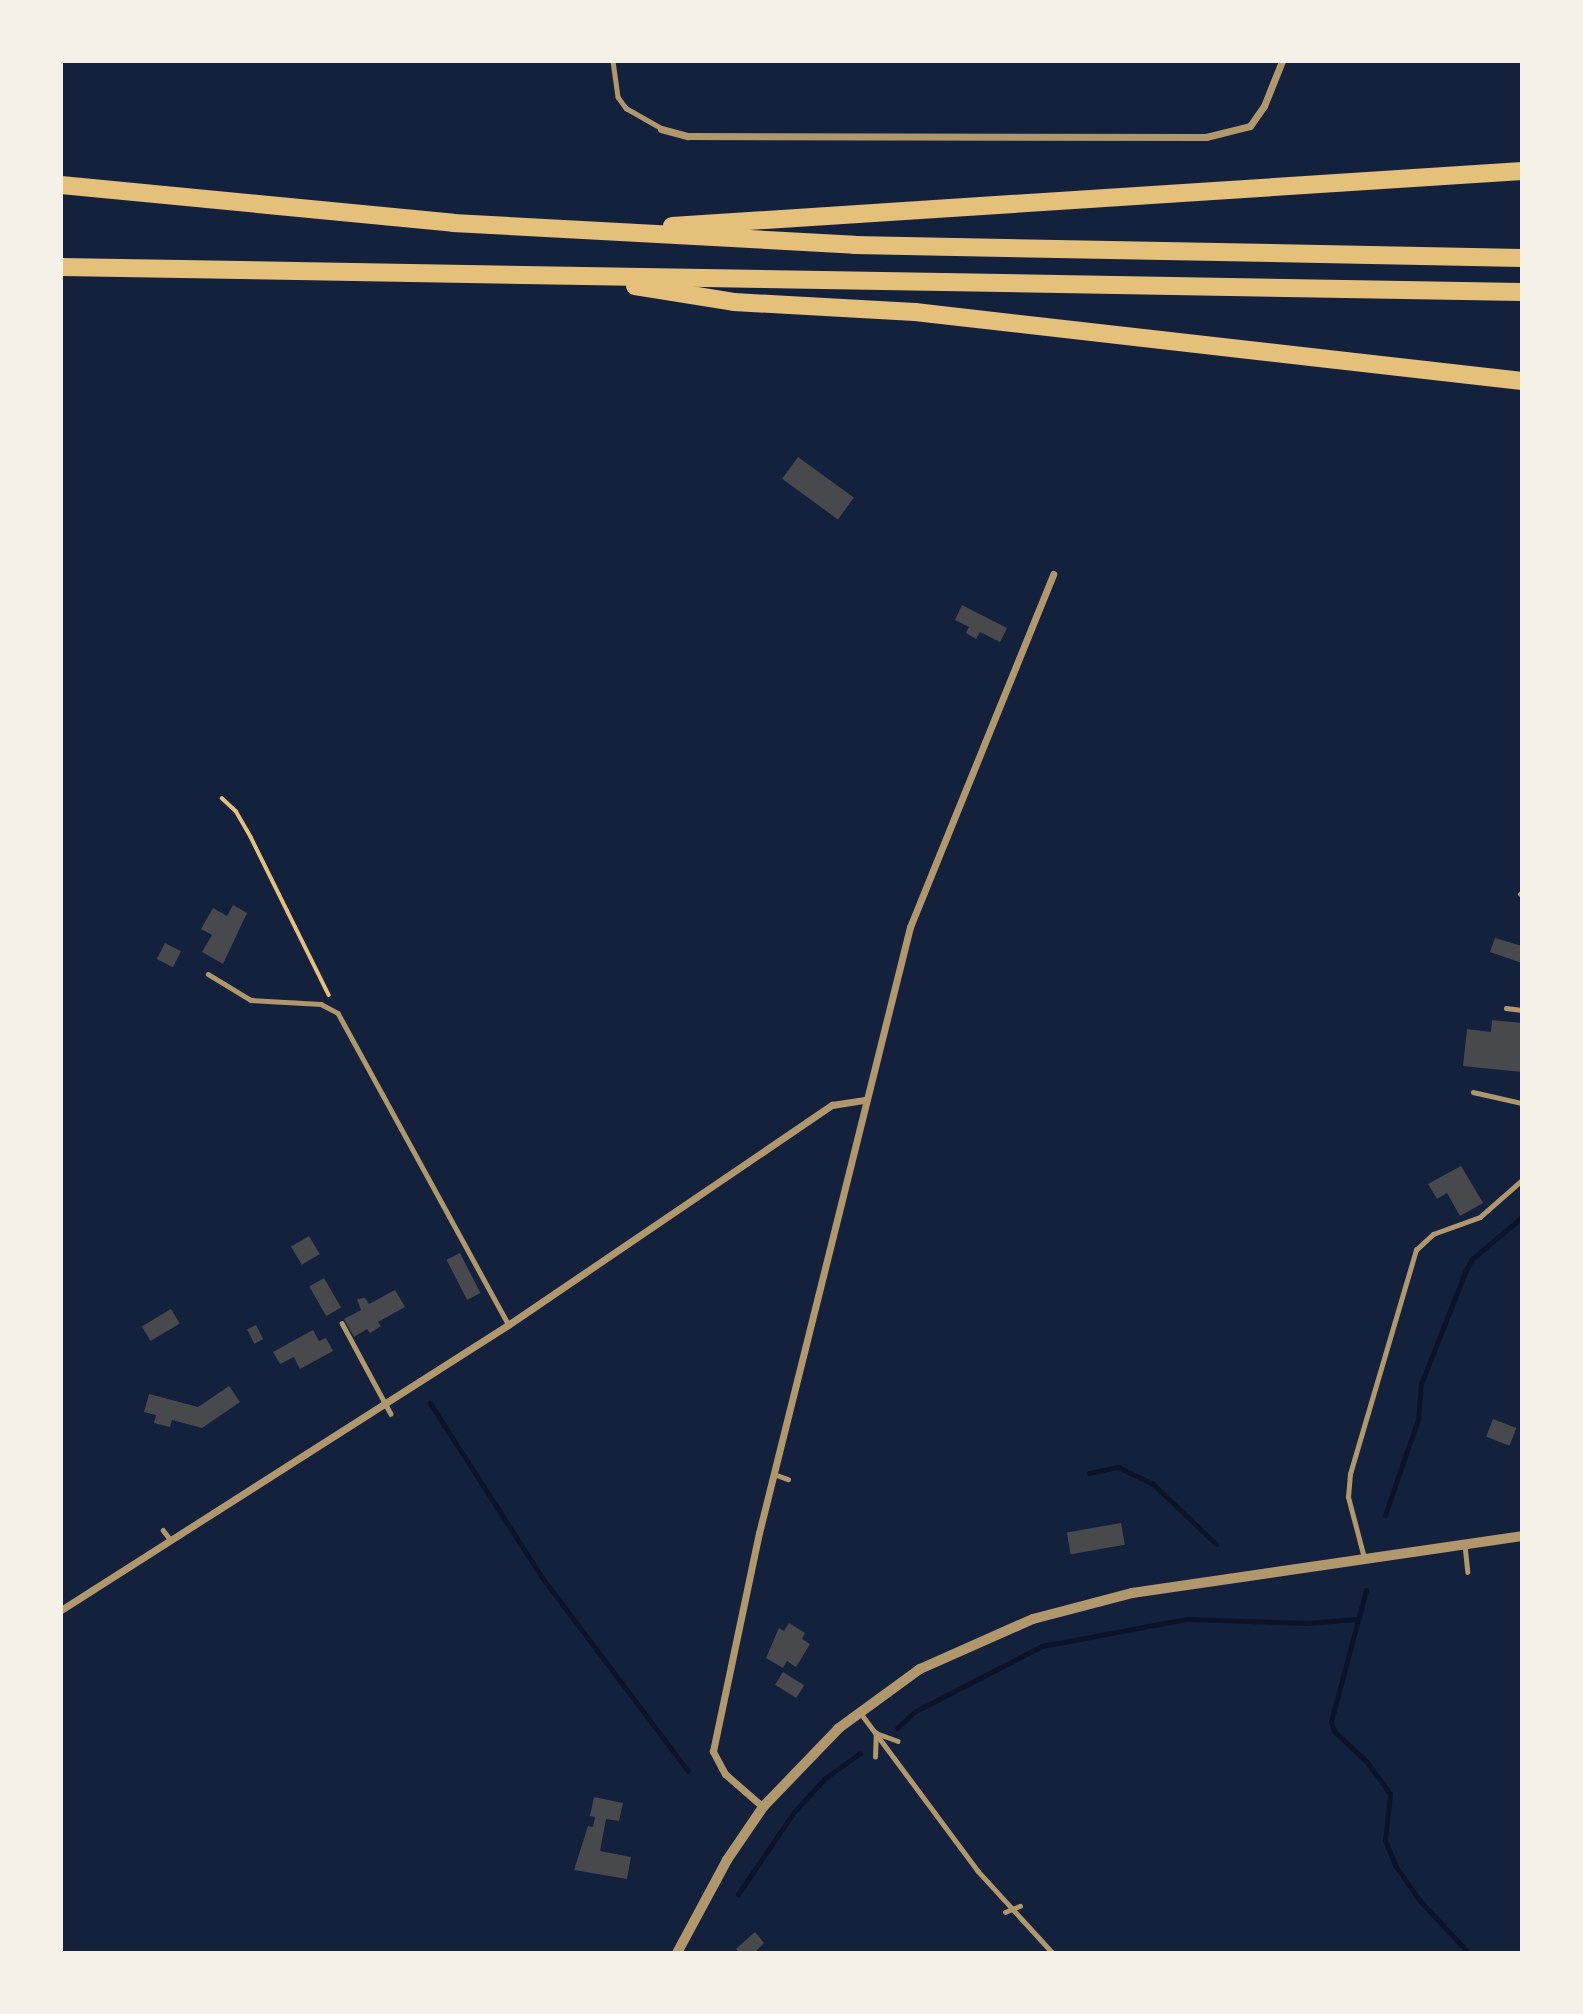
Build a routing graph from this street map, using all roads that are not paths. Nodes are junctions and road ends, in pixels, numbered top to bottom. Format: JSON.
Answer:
{"nodes":[{"id":1,"x":613,"y":61,"type":"edge"},
{"id":2,"x":1282,"y":61,"type":"edge"},
{"id":3,"x":662,"y":129,"type":"joint"},
{"id":4,"x":1522,"y":171,"type":"edge"},
{"id":5,"x":61,"y":185,"type":"edge"},
{"id":6,"x":598,"y":232,"type":"junction"},
{"id":7,"x":1522,"y":258,"type":"edge"},
{"id":8,"x":61,"y":267,"type":"edge"},
{"id":9,"x":572,"y":276,"type":"junction"},
{"id":10,"x":1522,"y":292,"type":"edge"},
{"id":11,"x":1522,"y":381,"type":"edge"},
{"id":12,"x":1053,"y":574,"type":"dead end"},
{"id":13,"x":208,"y":974,"type":"dead end"},
{"id":14,"x":1506,"y":1008,"type":"dead end"},
{"id":15,"x":1522,"y":1010,"type":"edge"},
{"id":16,"x":1473,"y":1092,"type":"dead end"},
{"id":17,"x":865,"y":1100,"type":"junction"},
{"id":18,"x":1522,"y":1103,"type":"edge"},
{"id":19,"x":1522,"y":1180,"type":"edge"},
{"id":20,"x":342,"y":1323,"type":"dead end"},
{"id":21,"x":509,"y":1325,"type":"junction"},
{"id":22,"x":384,"y":1404,"type":"junction"},
{"id":23,"x":391,"y":1414,"type":"dead end"},
{"id":24,"x":774,"y":1474,"type":"junction"},
{"id":25,"x":788,"y":1479,"type":"dead end"},
{"id":26,"x":163,"y":1530,"type":"dead end"},
{"id":27,"x":1522,"y":1536,"type":"edge"},
{"id":28,"x":170,"y":1539,"type":"junction"},
{"id":29,"x":1464,"y":1544,"type":"junction"},
{"id":30,"x":1364,"y":1558,"type":"junction"},
{"id":31,"x":1468,"y":1572,"type":"dead end"},
{"id":32,"x":61,"y":1610,"type":"edge"},
{"id":33,"x":860,"y":1711,"type":"junction"},
{"id":34,"x":876,"y":1733,"type":"junction"},
{"id":35,"x":898,"y":1741,"type":"dead end"},
{"id":36,"x":875,"y":1757,"type":"dead end"},
{"id":37,"x":763,"y":1807,"type":"junction"},
{"id":38,"x":1020,"y":1906,"type":"dead end"},
{"id":39,"x":1011,"y":1909,"type":"junction"},
{"id":40,"x":1005,"y":1912,"type":"dead end"},
{"id":41,"x":677,"y":1953,"type":"edge"},
{"id":42,"x":1052,"y":1953,"type":"edge"}],
"edges":[{"from":1,"to":3,"type":"lane"},
{"from":2,"to":3,"type":"street"},
{"from":4,"to":6,"type":"highway"},
{"from":5,"to":6,"type":"highway"},
{"from":6,"to":7,"type":"highway"},
{"from":8,"to":9,"type":"highway"},
{"from":9,"to":10,"type":"highway"},
{"from":9,"to":11,"type":"highway"},
{"from":12,"to":17,"type":"street"},
{"from":13,"to":21,"type":"lane"},
{"from":14,"to":15,"type":"lane"},
{"from":16,"to":18,"type":"lane"},
{"from":17,"to":21,"type":"street"},
{"from":17,"to":24,"type":"street"},
{"from":19,"to":30,"type":"lane"},
{"from":20,"to":22,"type":"lane"},
{"from":21,"to":22,"type":"street"},
{"from":22,"to":23,"type":"lane"},
{"from":22,"to":28,"type":"street"},
{"from":24,"to":25,"type":"lane"},
{"from":24,"to":37,"type":"street"},
{"from":26,"to":28,"type":"lane"},
{"from":27,"to":29,"type":"street"},
{"from":28,"to":32,"type":"street"},
{"from":29,"to":30,"type":"street"},
{"from":29,"to":31,"type":"lane"},
{"from":30,"to":33,"type":"street"},
{"from":33,"to":34,"type":"lane"},
{"from":33,"to":37,"type":"street"},
{"from":34,"to":35,"type":"lane"},
{"from":34,"to":36,"type":"lane"},
{"from":34,"to":39,"type":"lane"},
{"from":37,"to":41,"type":"street"},
{"from":38,"to":39,"type":"lane"},
{"from":39,"to":40,"type":"lane"},
{"from":39,"to":42,"type":"lane"}]}
